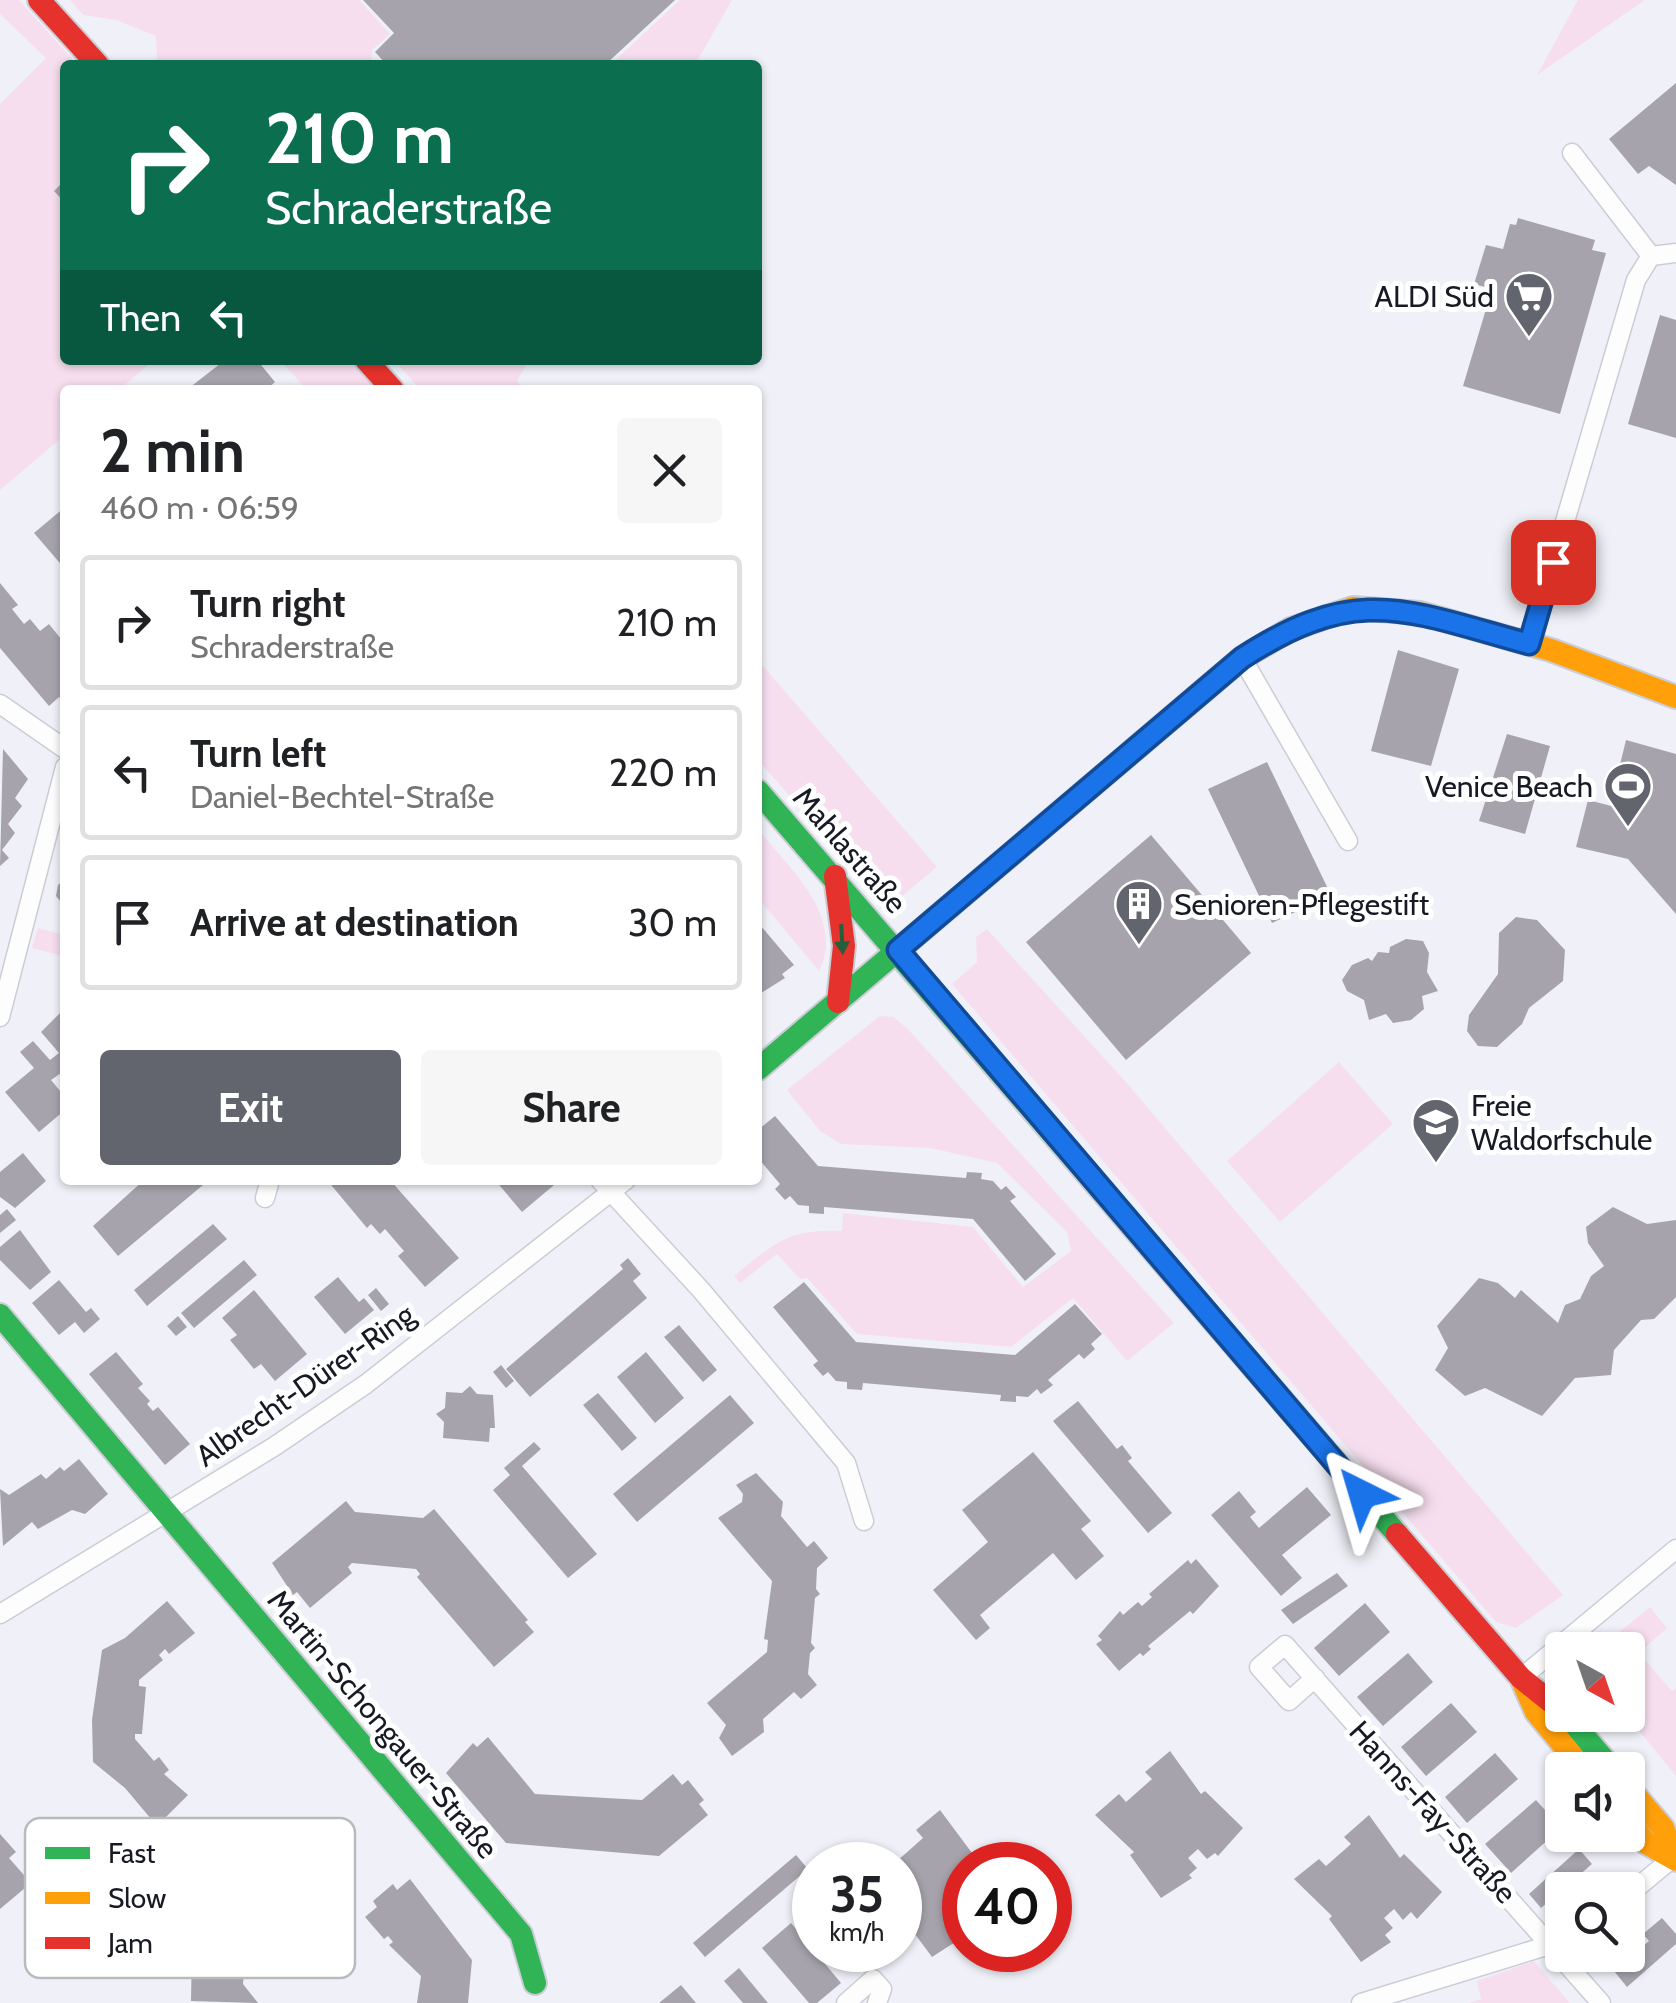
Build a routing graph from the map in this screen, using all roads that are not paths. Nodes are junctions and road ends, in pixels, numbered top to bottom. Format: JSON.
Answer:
{"nodes":[{"id":1,"x":39,"y":0,"type":"edge"},
{"id":2,"x":93,"y":60,"type":"edge"},
{"id":3,"x":1572,"y":153,"type":"dead end"},
{"id":4,"x":1676,"y":253,"type":"edge"},
{"id":5,"x":1651,"y":256,"type":"junction"},
{"id":6,"x":370,"y":365,"type":"edge"},
{"id":7,"x":388,"y":385,"type":"edge"},
{"id":8,"x":1529,"y":644,"type":"junction"},
{"id":9,"x":1242,"y":658,"type":"junction"},
{"id":10,"x":1676,"y":697,"type":"edge"},
{"id":11,"x":0,"y":704,"type":"edge"},
{"id":12,"x":60,"y":745,"type":"edge"},
{"id":13,"x":60,"y":786,"type":"edge"},
{"id":14,"x":762,"y":796,"type":"edge"},
{"id":15,"x":1348,"y":841,"type":"dead end"},
{"id":16,"x":835,"y":876,"type":"junction"},
{"id":17,"x":898,"y":950,"type":"junction"},
{"id":18,"x":838,"y":1002,"type":"junction"},
{"id":19,"x":0,"y":1017,"type":"edge"},
{"id":20,"x":762,"y":1066,"type":"edge"},
{"id":21,"x":611,"y":1185,"type":"edge"},
{"id":22,"x":613,"y":1185,"type":"edge"},
{"id":23,"x":0,"y":1315,"type":"edge"},
{"id":24,"x":167,"y":1514,"type":"junction"},
{"id":25,"x":864,"y":1521,"type":"dead end"},
{"id":26,"x":1676,"y":1549,"type":"edge"},
{"id":27,"x":0,"y":1614,"type":"edge"},
{"id":28,"x":1314,"y":1678,"type":"dead end"},
{"id":29,"x":1521,"y":1678,"type":"junction"},
{"id":30,"x":1545,"y":1698,"type":"edge"},
{"id":31,"x":1580,"y":1732,"type":"edge"},
{"id":32,"x":1569,"y":1752,"type":"edge"},
{"id":33,"x":1598,"y":1752,"type":"edge"},
{"id":34,"x":1645,"y":1807,"type":"edge"},
{"id":35,"x":1645,"y":1842,"type":"edge"},
{"id":36,"x":1675,"y":1858,"type":"edge"},
{"id":37,"x":1645,"y":1882,"type":"edge"},
{"id":38,"x":1545,"y":1931,"type":"edge"},
{"id":39,"x":1545,"y":1946,"type":"edge"},
{"id":40,"x":1578,"y":1972,"type":"edge"},
{"id":41,"x":535,"y":1982,"type":"dead end"},
{"id":42,"x":846,"y":2003,"type":"edge"},
{"id":43,"x":877,"y":2003,"type":"edge"},
{"id":44,"x":1361,"y":2003,"type":"edge"},
{"id":45,"x":1601,"y":2003,"type":"edge"}],
"edges":[{"from":1,"to":2,"type":"street"},
{"from":3,"to":5,"type":"street"},
{"from":4,"to":5,"type":"street"},
{"from":5,"to":8,"type":"street"},
{"from":6,"to":7,"type":"street"},
{"from":8,"to":9,"type":"street"},
{"from":8,"to":10,"type":"street"},
{"from":9,"to":15,"type":"street"},
{"from":9,"to":17,"type":"street"},
{"from":11,"to":12,"type":"street"},
{"from":13,"to":19,"type":"street"},
{"from":14,"to":16,"type":"street","name":"Mahlastraße"},
{"from":16,"to":17,"type":"street","name":"Mahlastraße"},
{"from":16,"to":18,"type":"street","one_way":true},
{"from":17,"to":18,"type":"street"},
{"from":17,"to":29,"type":"street","name":"Mahlastraße"},
{"from":18,"to":20,"type":"street"},
{"from":21,"to":24,"type":"street","name":"Albrecht-Dürer-Ring"},
{"from":22,"to":25,"type":"street"},
{"from":23,"to":24,"type":"street","name":"Martin-Schongauer-Straße"},
{"from":24,"to":27,"type":"street","name":"Albrecht-Dürer-Ring"},
{"from":24,"to":41,"type":"street","name":"Martin-Schongauer-Straße"},
{"from":26,"to":29,"type":"street"},
{"from":28,"to":38,"type":"street","name":"Hanns-Fay-Straße"},
{"from":29,"to":30,"type":"street","name":"Mahlastraße"},
{"from":29,"to":32,"type":"street","name":"Mahlastraße"},
{"from":31,"to":33,"type":"street","name":"Mahlastraße"},
{"from":34,"to":36,"type":"street"},
{"from":35,"to":36,"type":"street"},
{"from":36,"to":37,"type":"street"},
{"from":39,"to":44,"type":"street"},
{"from":40,"to":45,"type":"street"},
{"from":42,"to":43,"type":"street"}]}
